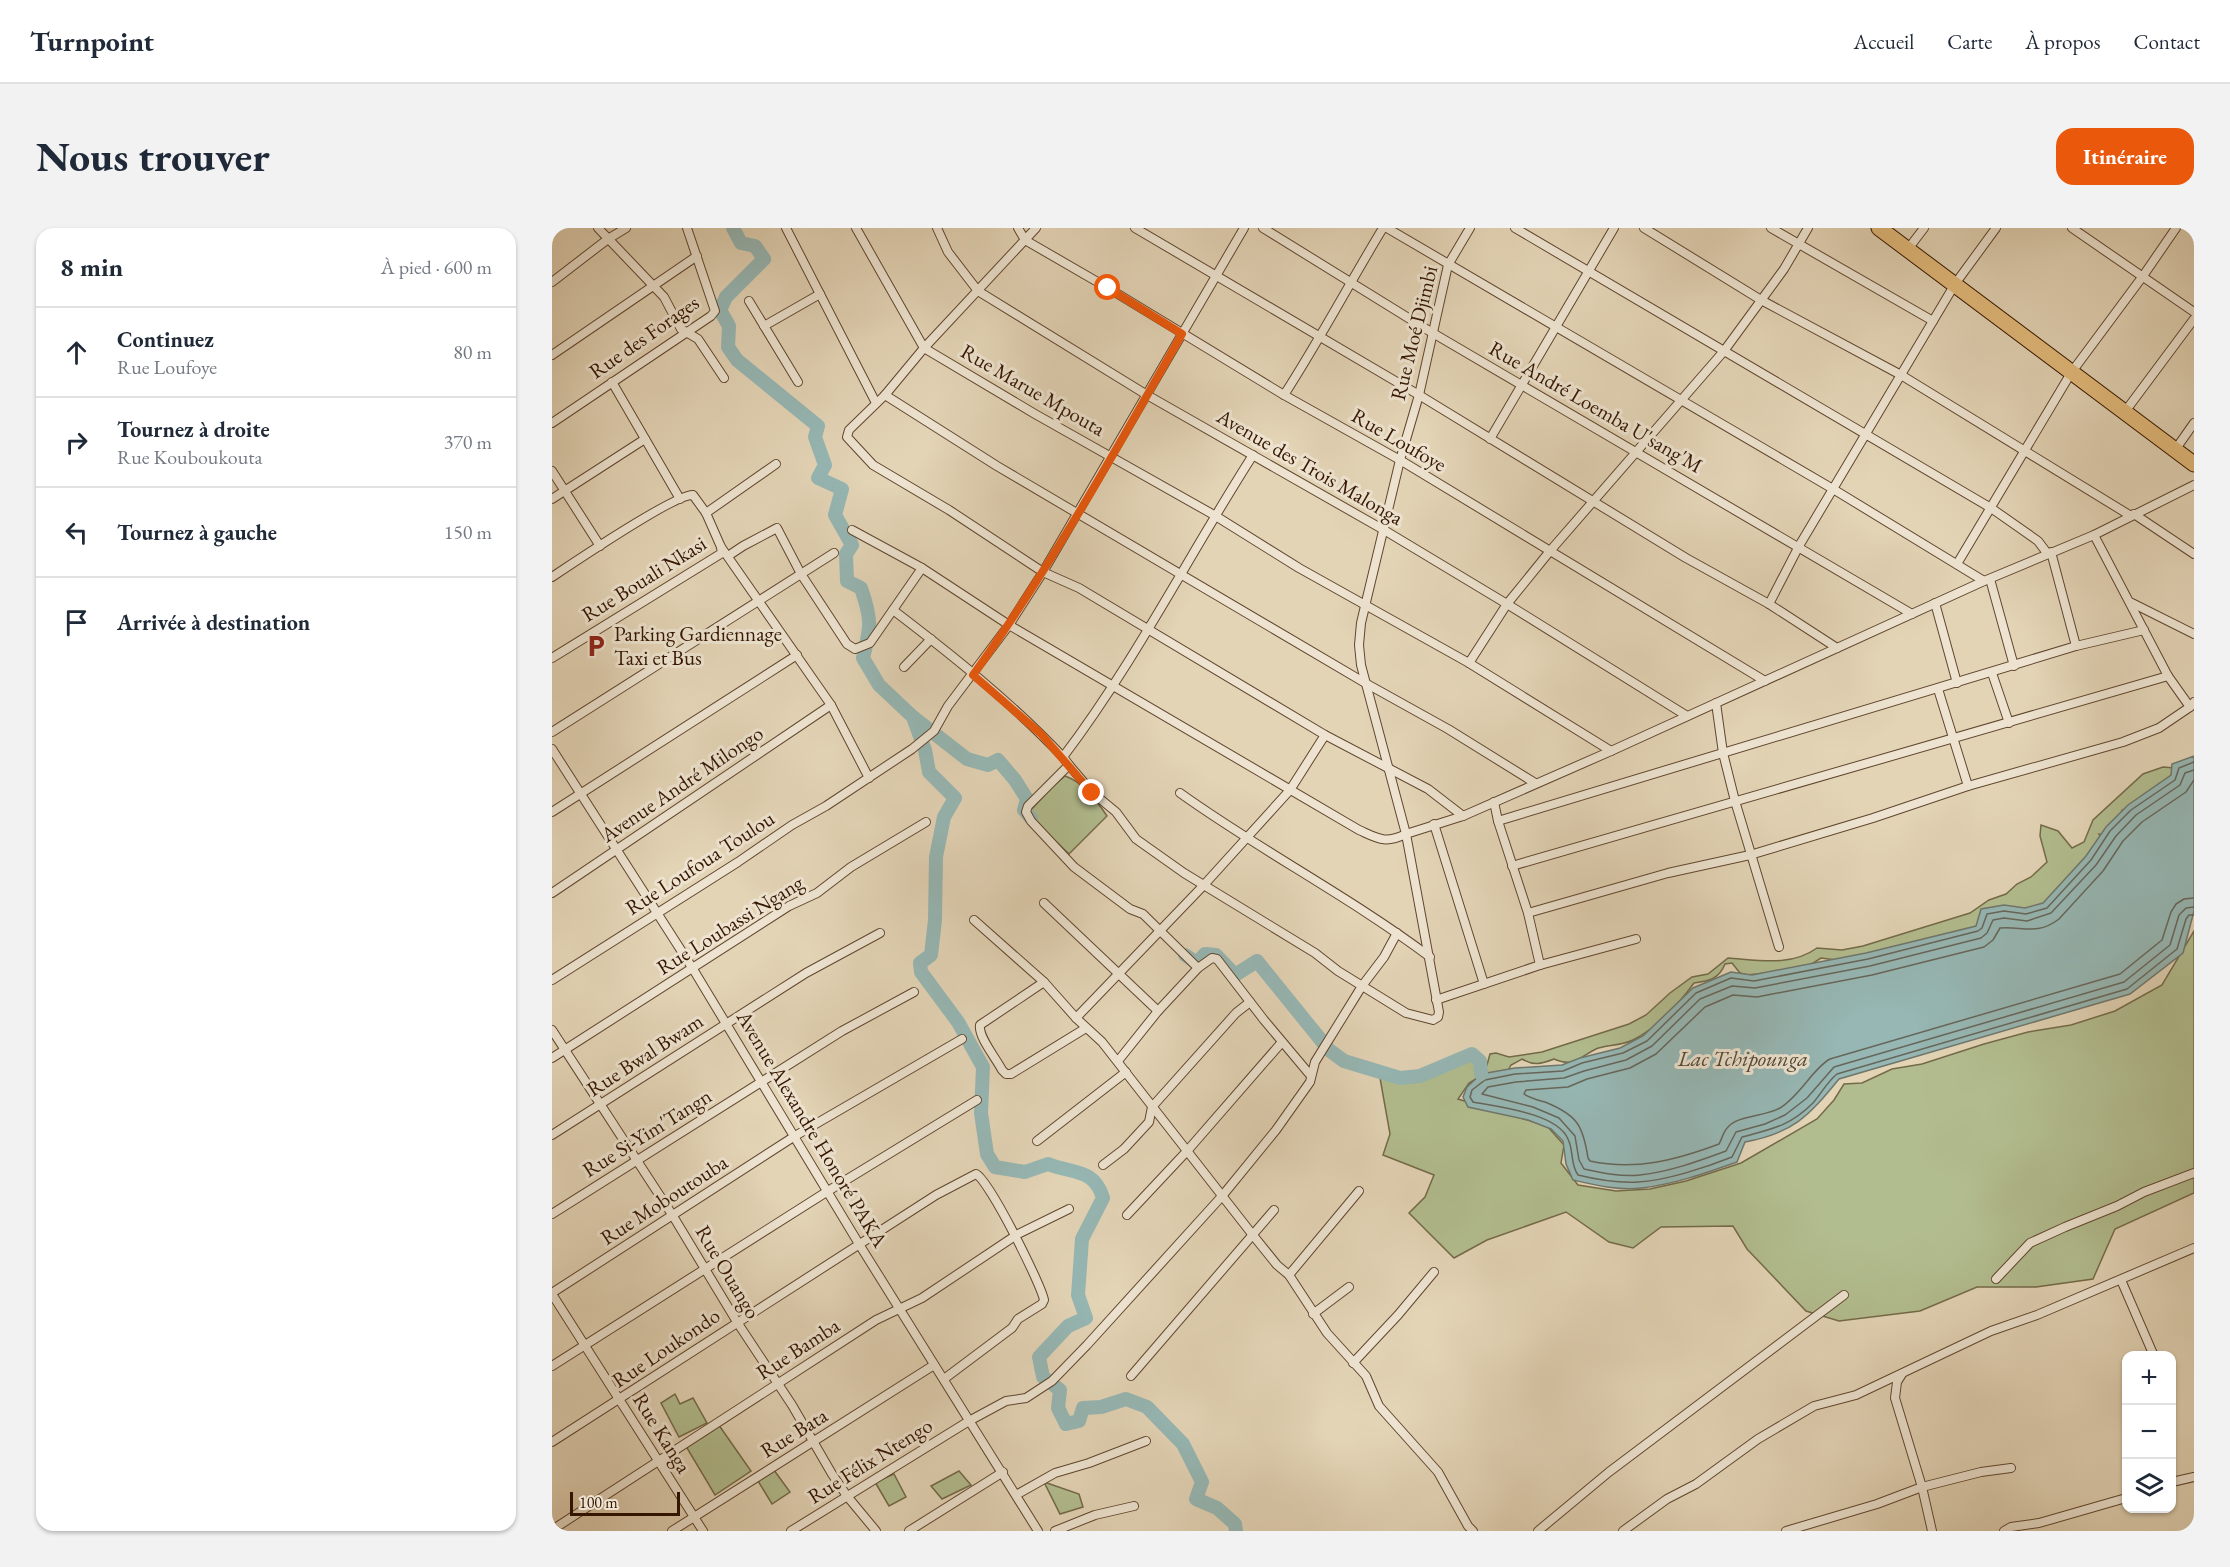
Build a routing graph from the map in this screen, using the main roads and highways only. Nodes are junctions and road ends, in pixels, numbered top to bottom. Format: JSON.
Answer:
{"nodes":[{"id":1,"x":1879,"y":228,"type":"edge"},
{"id":2,"x":2194,"y":464,"type":"edge"}],
"edges":[{"from":1,"to":2,"type":"highway"}]}
